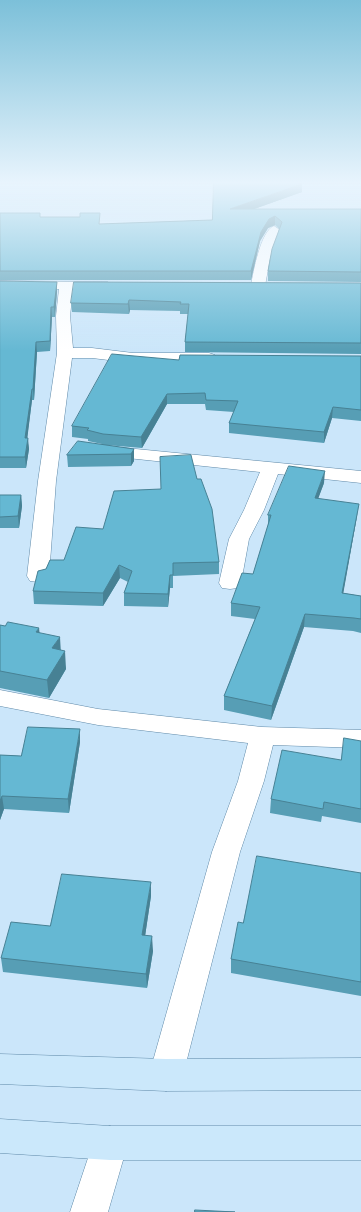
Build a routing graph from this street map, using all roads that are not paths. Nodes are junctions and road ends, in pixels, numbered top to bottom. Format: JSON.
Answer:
{"nodes":[{"id":1,"x":271,"y":239,"type":"edge"},
{"id":2,"x":0,"y":285,"type":"edge"},
{"id":3,"x":67,"y":285,"type":"junction"},
{"id":4,"x":115,"y":285,"type":"edge"},
{"id":5,"x":242,"y":286,"type":"edge"},
{"id":6,"x":258,"y":286,"type":"junction"},
{"id":7,"x":273,"y":286,"type":"edge"},
{"id":8,"x":65,"y":353,"type":"junction"},
{"id":9,"x":226,"y":358,"type":"edge"},
{"id":10,"x":88,"y":448,"type":"edge"},
{"id":11,"x":271,"y":468,"type":"junction"},
{"id":12,"x":361,"y":477,"type":"edge"},
{"id":13,"x":38,"y":576,"type":"edge"},
{"id":14,"x":230,"y":583,"type":"dead end"},
{"id":15,"x":0,"y":698,"type":"edge"},
{"id":16,"x":262,"y":736,"type":"junction"},
{"id":17,"x":361,"y":738,"type":"edge"},
{"id":18,"x":0,"y":1069,"type":"edge"},
{"id":19,"x":361,"y":1074,"type":"edge"},
{"id":20,"x":166,"y":1075,"type":"junction"},
{"id":21,"x":0,"y":1136,"type":"edge"},
{"id":22,"x":110,"y":1143,"type":"junction"},
{"id":23,"x":361,"y":1143,"type":"edge"},
{"id":24,"x":89,"y":1212,"type":"edge"}],
"edges":[{"from":1,"to":6,"type":"street"},
{"from":2,"to":3,"type":"street"},
{"from":3,"to":4,"type":"street"},
{"from":3,"to":8,"type":"street"},
{"from":5,"to":6,"type":"street"},
{"from":6,"to":7,"type":"street"},
{"from":8,"to":9,"type":"street"},
{"from":8,"to":13,"type":"street"},
{"from":10,"to":11,"type":"street"},
{"from":11,"to":12,"type":"street"},
{"from":11,"to":14,"type":"street"},
{"from":15,"to":16,"type":"street"},
{"from":16,"to":17,"type":"street"},
{"from":16,"to":20,"type":"street"},
{"from":18,"to":20,"type":"main road"},
{"from":19,"to":20,"type":"main road"},
{"from":21,"to":22,"type":"main road"},
{"from":22,"to":23,"type":"main road"},
{"from":22,"to":24,"type":"street"}]}
